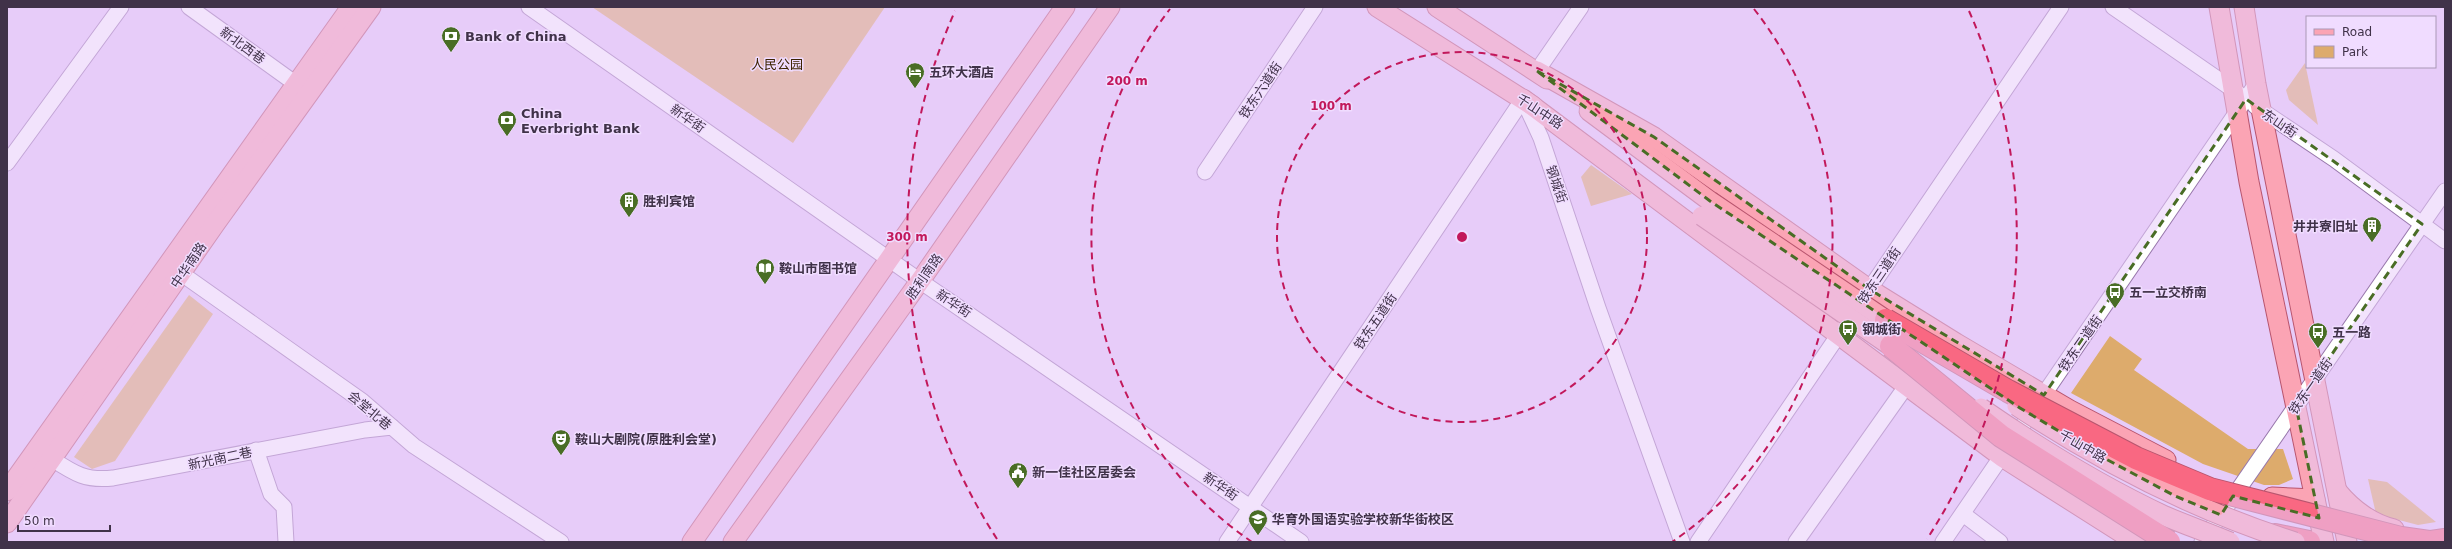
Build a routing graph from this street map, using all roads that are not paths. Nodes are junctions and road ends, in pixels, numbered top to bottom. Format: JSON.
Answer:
{"nodes":[{"id":1,"x":121,"y":7,"type":"edge"},
{"id":2,"x":189,"y":7,"type":"edge"},
{"id":3,"x":351,"y":7,"type":"edge"},
{"id":4,"x":371,"y":7,"type":"edge"},
{"id":5,"x":529,"y":7,"type":"edge"},
{"id":6,"x":1066,"y":7,"type":"edge"},
{"id":7,"x":1110,"y":7,"type":"edge"},
{"id":8,"x":1315,"y":7,"type":"edge"},
{"id":9,"x":1377,"y":7,"type":"edge"},
{"id":10,"x":1437,"y":7,"type":"edge"},
{"id":11,"x":1581,"y":7,"type":"edge"},
{"id":12,"x":2061,"y":7,"type":"edge"},
{"id":13,"x":2113,"y":7,"type":"edge"},
{"id":14,"x":2219,"y":7,"type":"edge"},
{"id":15,"x":2244,"y":7,"type":"edge"},
{"id":16,"x":1537,"y":71,"type":"junction"},
{"id":17,"x":296,"y":84,"type":"junction"},
{"id":18,"x":2243,"y":96,"type":"junction"},
{"id":19,"x":1523,"y":99,"type":"junction"},
{"id":20,"x":2262,"y":110,"type":"junction"},
{"id":21,"x":7,"y":163,"type":"edge"},
{"id":22,"x":1206,"y":172,"type":"dead end"},
{"id":23,"x":2445,"y":191,"type":"edge"},
{"id":24,"x":1706,"y":209,"type":"junction"},
{"id":25,"x":2422,"y":224,"type":"junction"},
{"id":26,"x":2445,"y":241,"type":"edge"},
{"id":27,"x":890,"y":259,"type":"junction"},
{"id":28,"x":182,"y":274,"type":"junction"},
{"id":29,"x":920,"y":281,"type":"junction"},
{"id":30,"x":1870,"y":289,"type":"junction"},
{"id":31,"x":1886,"y":320,"type":"junction"},
{"id":32,"x":1838,"y":335,"type":"junction"},
{"id":33,"x":1891,"y":346,"type":"junction"},
{"id":34,"x":2315,"y":380,"type":"junction"},
{"id":35,"x":1907,"y":385,"type":"junction"},
{"id":36,"x":2044,"y":395,"type":"junction"},
{"id":37,"x":2296,"y":406,"type":"junction"},
{"id":38,"x":392,"y":427,"type":"junction"},
{"id":39,"x":256,"y":450,"type":"junction"},
{"id":40,"x":2002,"y":457,"type":"junction"},
{"id":41,"x":52,"y":459,"type":"junction"},
{"id":42,"x":7,"y":489,"type":"edge"},
{"id":43,"x":2238,"y":489,"type":"junction"},
{"id":44,"x":2338,"y":492,"type":"junction"},
{"id":45,"x":2315,"y":499,"type":"junction"},
{"id":46,"x":1251,"y":507,"type":"junction"},
{"id":47,"x":1962,"y":514,"type":"junction"},
{"id":48,"x":7,"y":523,"type":"edge"},
{"id":49,"x":2263,"y":532,"type":"junction"},
{"id":50,"x":2440,"y":537,"type":"edge"},
{"id":51,"x":286,"y":542,"type":"edge"},
{"id":52,"x":561,"y":542,"type":"edge"},
{"id":53,"x":692,"y":542,"type":"edge"},
{"id":54,"x":733,"y":542,"type":"edge"},
{"id":55,"x":1227,"y":542,"type":"edge"},
{"id":56,"x":1301,"y":542,"type":"edge"},
{"id":57,"x":1682,"y":542,"type":"edge"},
{"id":58,"x":1698,"y":542,"type":"edge"},
{"id":59,"x":1796,"y":542,"type":"edge"},
{"id":60,"x":1943,"y":542,"type":"edge"},
{"id":61,"x":2000,"y":542,"type":"edge"},
{"id":62,"x":2136,"y":542,"type":"edge"},
{"id":63,"x":2169,"y":542,"type":"edge"},
{"id":64,"x":2202,"y":542,"type":"edge"},
{"id":65,"x":2230,"y":542,"type":"edge"},
{"id":66,"x":2295,"y":542,"type":"edge"},
{"id":67,"x":2310,"y":542,"type":"edge"},
{"id":68,"x":2324,"y":542,"type":"edge"},
{"id":69,"x":2348,"y":542,"type":"edge"}],
"edges":[{"from":1,"to":21,"type":"street"},
{"from":2,"to":17,"type":"street","name":"新北西巷"},
{"from":3,"to":17,"type":"main road"},
{"from":4,"to":28,"type":"main road","name":"中华南路"},
{"from":5,"to":27,"type":"street","name":"新华街"},
{"from":6,"to":27,"type":"main road"},
{"from":7,"to":29,"type":"main road","name":"胜利南路"},
{"from":8,"to":22,"type":"street","name":"铁东六道街"},
{"from":9,"to":19,"type":"main road","name":"千山中路"},
{"from":10,"to":16,"type":"main road"},
{"from":11,"to":16,"type":"street"},
{"from":12,"to":30,"type":"street","name":"铁东三道街"},
{"from":13,"to":18,"type":"street"},
{"from":14,"to":18,"type":"main road"},
{"from":15,"to":18,"type":"main road"},
{"from":16,"to":24,"type":"main road"},
{"from":16,"to":30,"type":"main road"},
{"from":17,"to":42,"type":"main road"},
{"from":18,"to":20,"type":"main road"},
{"from":18,"to":36,"type":"street","name":"铁东二道街"},
{"from":18,"to":37,"type":"main road"},
{"from":19,"to":24,"type":"main road","name":"千山中路"},
{"from":19,"to":32,"type":"main road"},
{"from":19,"to":46,"type":"street","name":"铁东五道街"},
{"from":19,"to":57,"type":"street","name":"钢城街"},
{"from":20,"to":25,"type":"street","name":"东山街"},
{"from":20,"to":34,"type":"main road"},
{"from":23,"to":25,"type":"street","name":"铁东一道街"},
{"from":24,"to":31,"type":"main road","name":"千山中路","bridge":true},
{"from":24,"to":33,"type":"main road","name":"千山中路","bridge":true},
{"from":25,"to":26,"type":"street","name":"东山街"},
{"from":25,"to":34,"type":"street","name":"铁东一道街"},
{"from":27,"to":29,"type":"street","name":"新华街"},
{"from":27,"to":53,"type":"main road"},
{"from":28,"to":38,"type":"street","name":"会堂北巷"},
{"from":28,"to":41,"type":"main road","name":"中华南路"},
{"from":29,"to":46,"type":"street","name":"新华街"},
{"from":29,"to":54,"type":"main road","name":"胜利南路"},
{"from":30,"to":32,"type":"street","name":"铁东三道街"},
{"from":30,"to":36,"type":"main road"},
{"from":31,"to":49,"type":"main road","name":"千山中路","bridge":true},
{"from":31,"to":50,"type":"highway","bridge":true},
{"from":32,"to":35,"type":"main road"},
{"from":32,"to":58,"type":"street","name":"铁东三道街"},
{"from":33,"to":63,"type":"highway","bridge":true},
{"from":33,"to":65,"type":"main road","name":"千山中路","bridge":true},
{"from":34,"to":37,"type":"street","name":"铁东一道街"},
{"from":34,"to":44,"type":"main road"},
{"from":35,"to":40,"type":"main road"},
{"from":35,"to":59,"type":"street"},
{"from":36,"to":40,"type":"street","name":"铁东二道街"},
{"from":36,"to":43,"type":"main road"},
{"from":37,"to":43,"type":"street","name":"铁东一道街"},
{"from":37,"to":45,"type":"main road"},
{"from":38,"to":39,"type":"street","name":"新光南二巷"},
{"from":38,"to":52,"type":"street","name":"会堂北巷"},
{"from":39,"to":41,"type":"street","name":"新光南二巷"},
{"from":39,"to":51,"type":"street"},
{"from":40,"to":47,"type":"street","name":"铁东二道街"},
{"from":40,"to":62,"type":"main road"},
{"from":41,"to":48,"type":"main road","name":"中华南路"},
{"from":43,"to":45,"type":"main road"},
{"from":43,"to":64,"type":"street","name":"铁东一道街"},
{"from":44,"to":50,"type":"main road"},
{"from":44,"to":69,"type":"main road"},
{"from":45,"to":68,"type":"main road"},
{"from":46,"to":55,"type":"street","name":"铁东五道街"},
{"from":46,"to":56,"type":"street","name":"新华街"},
{"from":47,"to":60,"type":"street","name":"铁东二道街"},
{"from":47,"to":61,"type":"street"},
{"from":49,"to":66,"type":"main road","name":"千山中路","bridge":true},
{"from":49,"to":67,"type":"highway","bridge":true}]}
